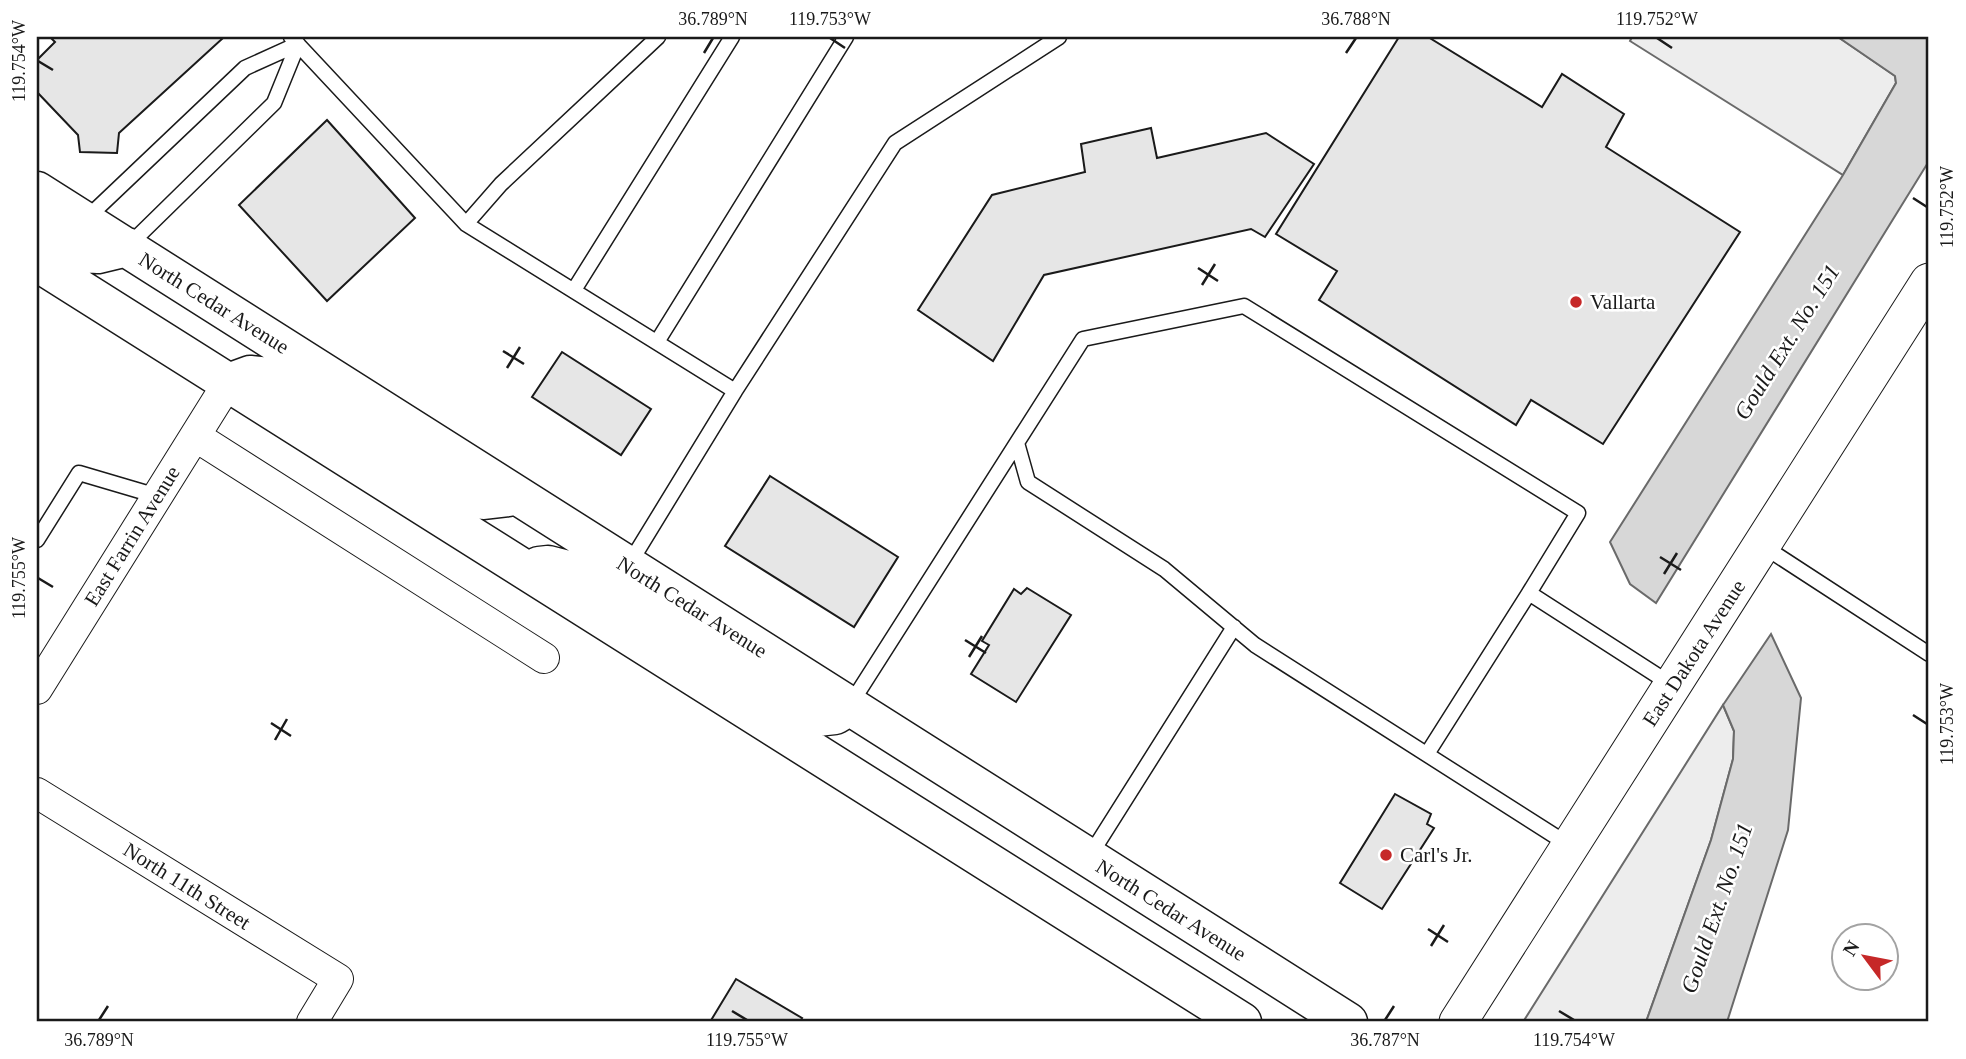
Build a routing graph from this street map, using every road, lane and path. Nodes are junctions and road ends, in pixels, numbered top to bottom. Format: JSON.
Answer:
{"nodes":[{"id":1,"x":658,"y":37,"type":"edge"},
{"id":2,"x":732,"y":37,"type":"edge"},
{"id":3,"x":846,"y":37,"type":"edge"},
{"id":4,"x":1059,"y":37,"type":"edge"},
{"id":5,"x":299,"y":39,"type":"edge"},
{"id":6,"x":37,"y":191,"type":"edge"},
{"id":7,"x":84,"y":221,"type":"junction"},
{"id":8,"x":466,"y":224,"type":"junction"},
{"id":9,"x":37,"y":226,"type":"edge"},
{"id":10,"x":127,"y":247,"type":"junction"},
{"id":11,"x":37,"y":262,"type":"edge"},
{"id":12,"x":1929,"y":282,"type":"edge"},
{"id":13,"x":574,"y":290,"type":"junction"},
{"id":14,"x":657,"y":342,"type":"junction"},
{"id":15,"x":228,"y":383,"type":"junction"},
{"id":16,"x":735,"y":391,"type":"junction"},
{"id":17,"x":195,"y":436,"type":"junction"},
{"id":18,"x":1017,"y":443,"type":"junction"},
{"id":19,"x":158,"y":496,"type":"junction"},
{"id":20,"x":518,"y":496,"type":"junction"},
{"id":21,"x":37,"y":540,"type":"edge"},
{"id":22,"x":1763,"y":545,"type":"junction"},
{"id":23,"x":628,"y":566,"type":"junction"},
{"id":24,"x":520,"y":567,"type":"junction"},
{"id":25,"x":1529,"y":593,"type":"junction"},
{"id":26,"x":1234,"y":627,"type":"junction"},
{"id":27,"x":1929,"y":654,"type":"edge"},
{"id":28,"x":544,"y":658,"type":"dead end"},
{"id":29,"x":1673,"y":685,"type":"junction"},
{"id":30,"x":37,"y":689,"type":"edge"},
{"id":31,"x":850,"y":706,"type":"junction"},
{"id":32,"x":1427,"y":754,"type":"junction"},
{"id":33,"x":37,"y":793,"type":"edge"},
{"id":34,"x":1570,"y":846,"type":"junction"},
{"id":35,"x":1088,"y":858,"type":"junction"},
{"id":36,"x":312,"y":1022,"type":"edge"},
{"id":37,"x":1242,"y":1022,"type":"edge"},
{"id":38,"x":1348,"y":1022,"type":"edge"},
{"id":39,"x":1458,"y":1022,"type":"edge"}],
"edges":[{"from":1,"to":8,"type":"lane"},
{"from":2,"to":13,"type":"lane"},
{"from":3,"to":14,"type":"lane"},
{"from":4,"to":16,"type":"lane"},
{"from":5,"to":7,"type":"lane"},
{"from":5,"to":8,"type":"lane"},
{"from":5,"to":10,"type":"lane"},
{"from":6,"to":7,"type":"main road","name":"North Cedar Avenue"},
{"from":7,"to":10,"type":"main road","name":"North Cedar Avenue"},
{"from":8,"to":13,"type":"lane"},
{"from":9,"to":10,"type":"main road"},
{"from":10,"to":20,"type":"main road","name":"North Cedar Avenue"},
{"from":11,"to":15,"type":"main road"},
{"from":12,"to":22,"type":"street","name":"East Dakota Avenue"},
{"from":13,"to":14,"type":"lane"},
{"from":14,"to":16,"type":"lane"},
{"from":15,"to":17,"type":"street","name":"East Farrin Avenue"},
{"from":15,"to":20,"type":"main road"},
{"from":15,"to":24,"type":"main road"},
{"from":16,"to":23,"type":"lane"},
{"from":17,"to":19,"type":"street","name":"East Farrin Avenue"},
{"from":17,"to":28,"type":"street"},
{"from":18,"to":25,"type":"lane"},
{"from":18,"to":26,"type":"lane"},
{"from":18,"to":31,"type":"lane"},
{"from":19,"to":21,"type":"lane"},
{"from":19,"to":30,"type":"street","name":"East Farrin Avenue"},
{"from":20,"to":23,"type":"main road","name":"North Cedar Avenue"},
{"from":22,"to":27,"type":"lane"},
{"from":22,"to":29,"type":"street","name":"East Dakota Avenue"},
{"from":23,"to":31,"type":"main road","name":"North Cedar Avenue"},
{"from":24,"to":31,"type":"main road"},
{"from":24,"to":37,"type":"main road"},
{"from":25,"to":29,"type":"lane"},
{"from":25,"to":32,"type":"lane"},
{"from":26,"to":32,"type":"lane"},
{"from":26,"to":35,"type":"lane"},
{"from":29,"to":34,"type":"street","name":"East Dakota Avenue"},
{"from":31,"to":35,"type":"main road","name":"North Cedar Avenue"},
{"from":32,"to":34,"type":"lane"},
{"from":33,"to":36,"type":"street","name":"North 11th Street"},
{"from":34,"to":39,"type":"street","name":"East Dakota Avenue"},
{"from":35,"to":38,"type":"main road","name":"North Cedar Avenue"}]}
